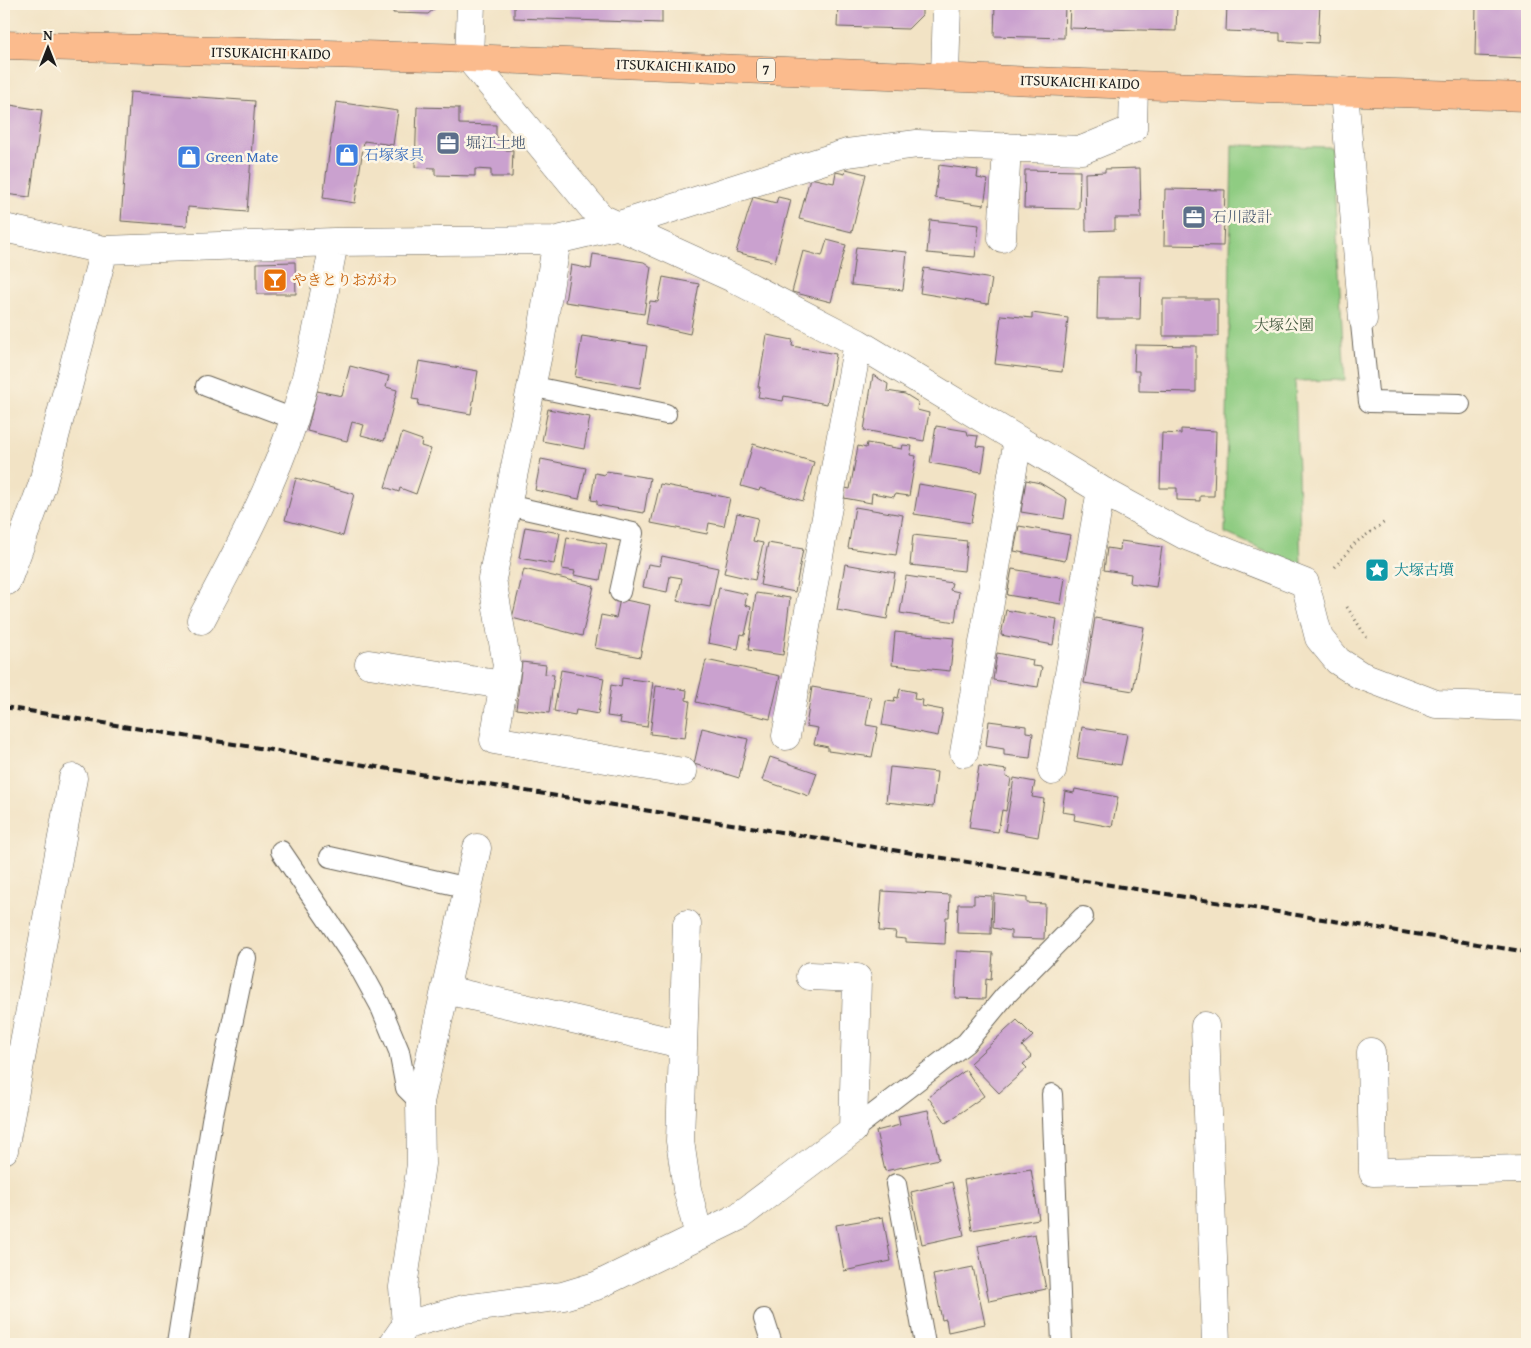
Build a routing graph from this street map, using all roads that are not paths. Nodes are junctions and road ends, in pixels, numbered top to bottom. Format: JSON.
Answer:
{"nodes":[{"id":1,"x":471,"y":4,"type":"edge"},
{"id":2,"x":947,"y":4,"type":"edge"},
{"id":3,"x":4,"y":45,"type":"edge"},
{"id":4,"x":469,"y":58,"type":"junction"},
{"id":5,"x":945,"y":76,"type":"junction"},
{"id":6,"x":1134,"y":85,"type":"junction"},
{"id":7,"x":1344,"y":91,"type":"junction"},
{"id":8,"x":1527,"y":97,"type":"edge"},
{"id":9,"x":1007,"y":147,"type":"junction"},
{"id":10,"x":616,"y":226,"type":"junction"},
{"id":11,"x":4,"y":228,"type":"edge"},
{"id":12,"x":1002,"y":238,"type":"dead end"},
{"id":13,"x":557,"y":240,"type":"junction"},
{"id":14,"x":334,"y":242,"type":"junction"},
{"id":15,"x":104,"y":250,"type":"junction"},
{"id":16,"x":1363,"y":319,"type":"joint"},
{"id":17,"x":858,"y":343,"type":"junction"},
{"id":18,"x":206,"y":386,"type":"dead end"},
{"id":19,"x":530,"y":386,"type":"junction"},
{"id":20,"x":1460,"y":404,"type":"dead end"},
{"id":21,"x":666,"y":414,"type":"dead end"},
{"id":22,"x":294,"y":419,"type":"junction"},
{"id":23,"x":1018,"y":440,"type":"junction"},
{"id":24,"x":1100,"y":490,"type":"junction"},
{"id":25,"x":506,"y":505,"type":"junction"},
{"id":26,"x":7,"y":581,"type":"dead end"},
{"id":27,"x":620,"y":592,"type":"dead end"},
{"id":28,"x":201,"y":620,"type":"dead end"},
{"id":29,"x":369,"y":664,"type":"dead end"},
{"id":30,"x":504,"y":685,"type":"junction"},
{"id":31,"x":1527,"y":707,"type":"edge"},
{"id":32,"x":786,"y":736,"type":"dead end"},
{"id":33,"x":964,"y":753,"type":"dead end"},
{"id":34,"x":1052,"y":771,"type":"dead end"},
{"id":35,"x":683,"y":772,"type":"dead end"},
{"id":36,"x":73,"y":778,"type":"dead end"},
{"id":37,"x":477,"y":848,"type":"dead end"},
{"id":38,"x":281,"y":851,"type":"dead end"},
{"id":39,"x":330,"y":858,"type":"dead end"},
{"id":40,"x":469,"y":888,"type":"junction"},
{"id":41,"x":1083,"y":917,"type":"dead end"},
{"id":42,"x":687,"y":924,"type":"dead end"},
{"id":43,"x":246,"y":958,"type":"dead end"},
{"id":44,"x":810,"y":976,"type":"dead end"},
{"id":45,"x":446,"y":990,"type":"junction"},
{"id":46,"x":1205,"y":1026,"type":"dead end"},
{"id":47,"x":682,"y":1044,"type":"junction"},
{"id":48,"x":1371,"y":1052,"type":"dead end"},
{"id":49,"x":1052,"y":1094,"type":"dead end"},
{"id":50,"x":420,"y":1102,"type":"junction"},
{"id":51,"x":853,"y":1130,"type":"junction"},
{"id":52,"x":4,"y":1150,"type":"edge"},
{"id":53,"x":1527,"y":1169,"type":"edge"},
{"id":54,"x":896,"y":1184,"type":"dead end"},
{"id":55,"x":699,"y":1236,"type":"junction"},
{"id":56,"x":764,"y":1319,"type":"dead end"},
{"id":57,"x":400,"y":1335,"type":"edge"},
{"id":58,"x":177,"y":1344,"type":"edge"},
{"id":59,"x":772,"y":1344,"type":"edge"},
{"id":60,"x":925,"y":1344,"type":"edge"},
{"id":61,"x":1062,"y":1344,"type":"edge"},
{"id":62,"x":1216,"y":1344,"type":"edge"}],
"edges":[{"from":1,"to":4,"type":"street"},
{"from":2,"to":5,"type":"street"},
{"from":3,"to":4,"type":"main road","name":"ITSUKAICHI KAIDO","number":"7"},
{"from":4,"to":5,"type":"main road","name":"ITSUKAICHI KAIDO","number":"7"},
{"from":4,"to":10,"type":"street"},
{"from":5,"to":6,"type":"main road","name":"ITSUKAICHI KAIDO","number":"7"},
{"from":6,"to":7,"type":"main road","name":"ITSUKAICHI KAIDO","number":"7"},
{"from":6,"to":9,"type":"street"},
{"from":7,"to":8,"type":"main road","name":"ITSUKAICHI KAIDO","number":"7"},
{"from":7,"to":16,"type":"street"},
{"from":9,"to":10,"type":"street"},
{"from":9,"to":12,"type":"street"},
{"from":10,"to":13,"type":"street"},
{"from":10,"to":17,"type":"street"},
{"from":11,"to":15,"type":"street"},
{"from":13,"to":14,"type":"street"},
{"from":13,"to":19,"type":"street"},
{"from":14,"to":15,"type":"street"},
{"from":14,"to":22,"type":"street"},
{"from":15,"to":26,"type":"street"},
{"from":16,"to":20,"type":"lane"},
{"from":17,"to":23,"type":"street"},
{"from":17,"to":32,"type":"street"},
{"from":18,"to":22,"type":"lane"},
{"from":19,"to":21,"type":"lane"},
{"from":19,"to":25,"type":"street"},
{"from":22,"to":28,"type":"street"},
{"from":23,"to":24,"type":"street"},
{"from":23,"to":33,"type":"street"},
{"from":24,"to":31,"type":"street"},
{"from":24,"to":34,"type":"street"},
{"from":25,"to":27,"type":"lane"},
{"from":25,"to":30,"type":"street"},
{"from":29,"to":30,"type":"street"},
{"from":30,"to":35,"type":"street"},
{"from":36,"to":52,"type":"street"},
{"from":37,"to":40,"type":"street"},
{"from":38,"to":50,"type":"lane"},
{"from":39,"to":40,"type":"lane"},
{"from":40,"to":45,"type":"street"},
{"from":41,"to":51,"type":"lane"},
{"from":42,"to":47,"type":"street"},
{"from":43,"to":58,"type":"lane"},
{"from":44,"to":51,"type":"street"},
{"from":45,"to":47,"type":"street"},
{"from":45,"to":50,"type":"street"},
{"from":46,"to":62,"type":"street"},
{"from":47,"to":55,"type":"street"},
{"from":48,"to":53,"type":"street"},
{"from":49,"to":61,"type":"lane"},
{"from":50,"to":57,"type":"street"},
{"from":51,"to":55,"type":"street"},
{"from":54,"to":60,"type":"lane"},
{"from":55,"to":57,"type":"street"},
{"from":56,"to":59,"type":"lane"}]}
